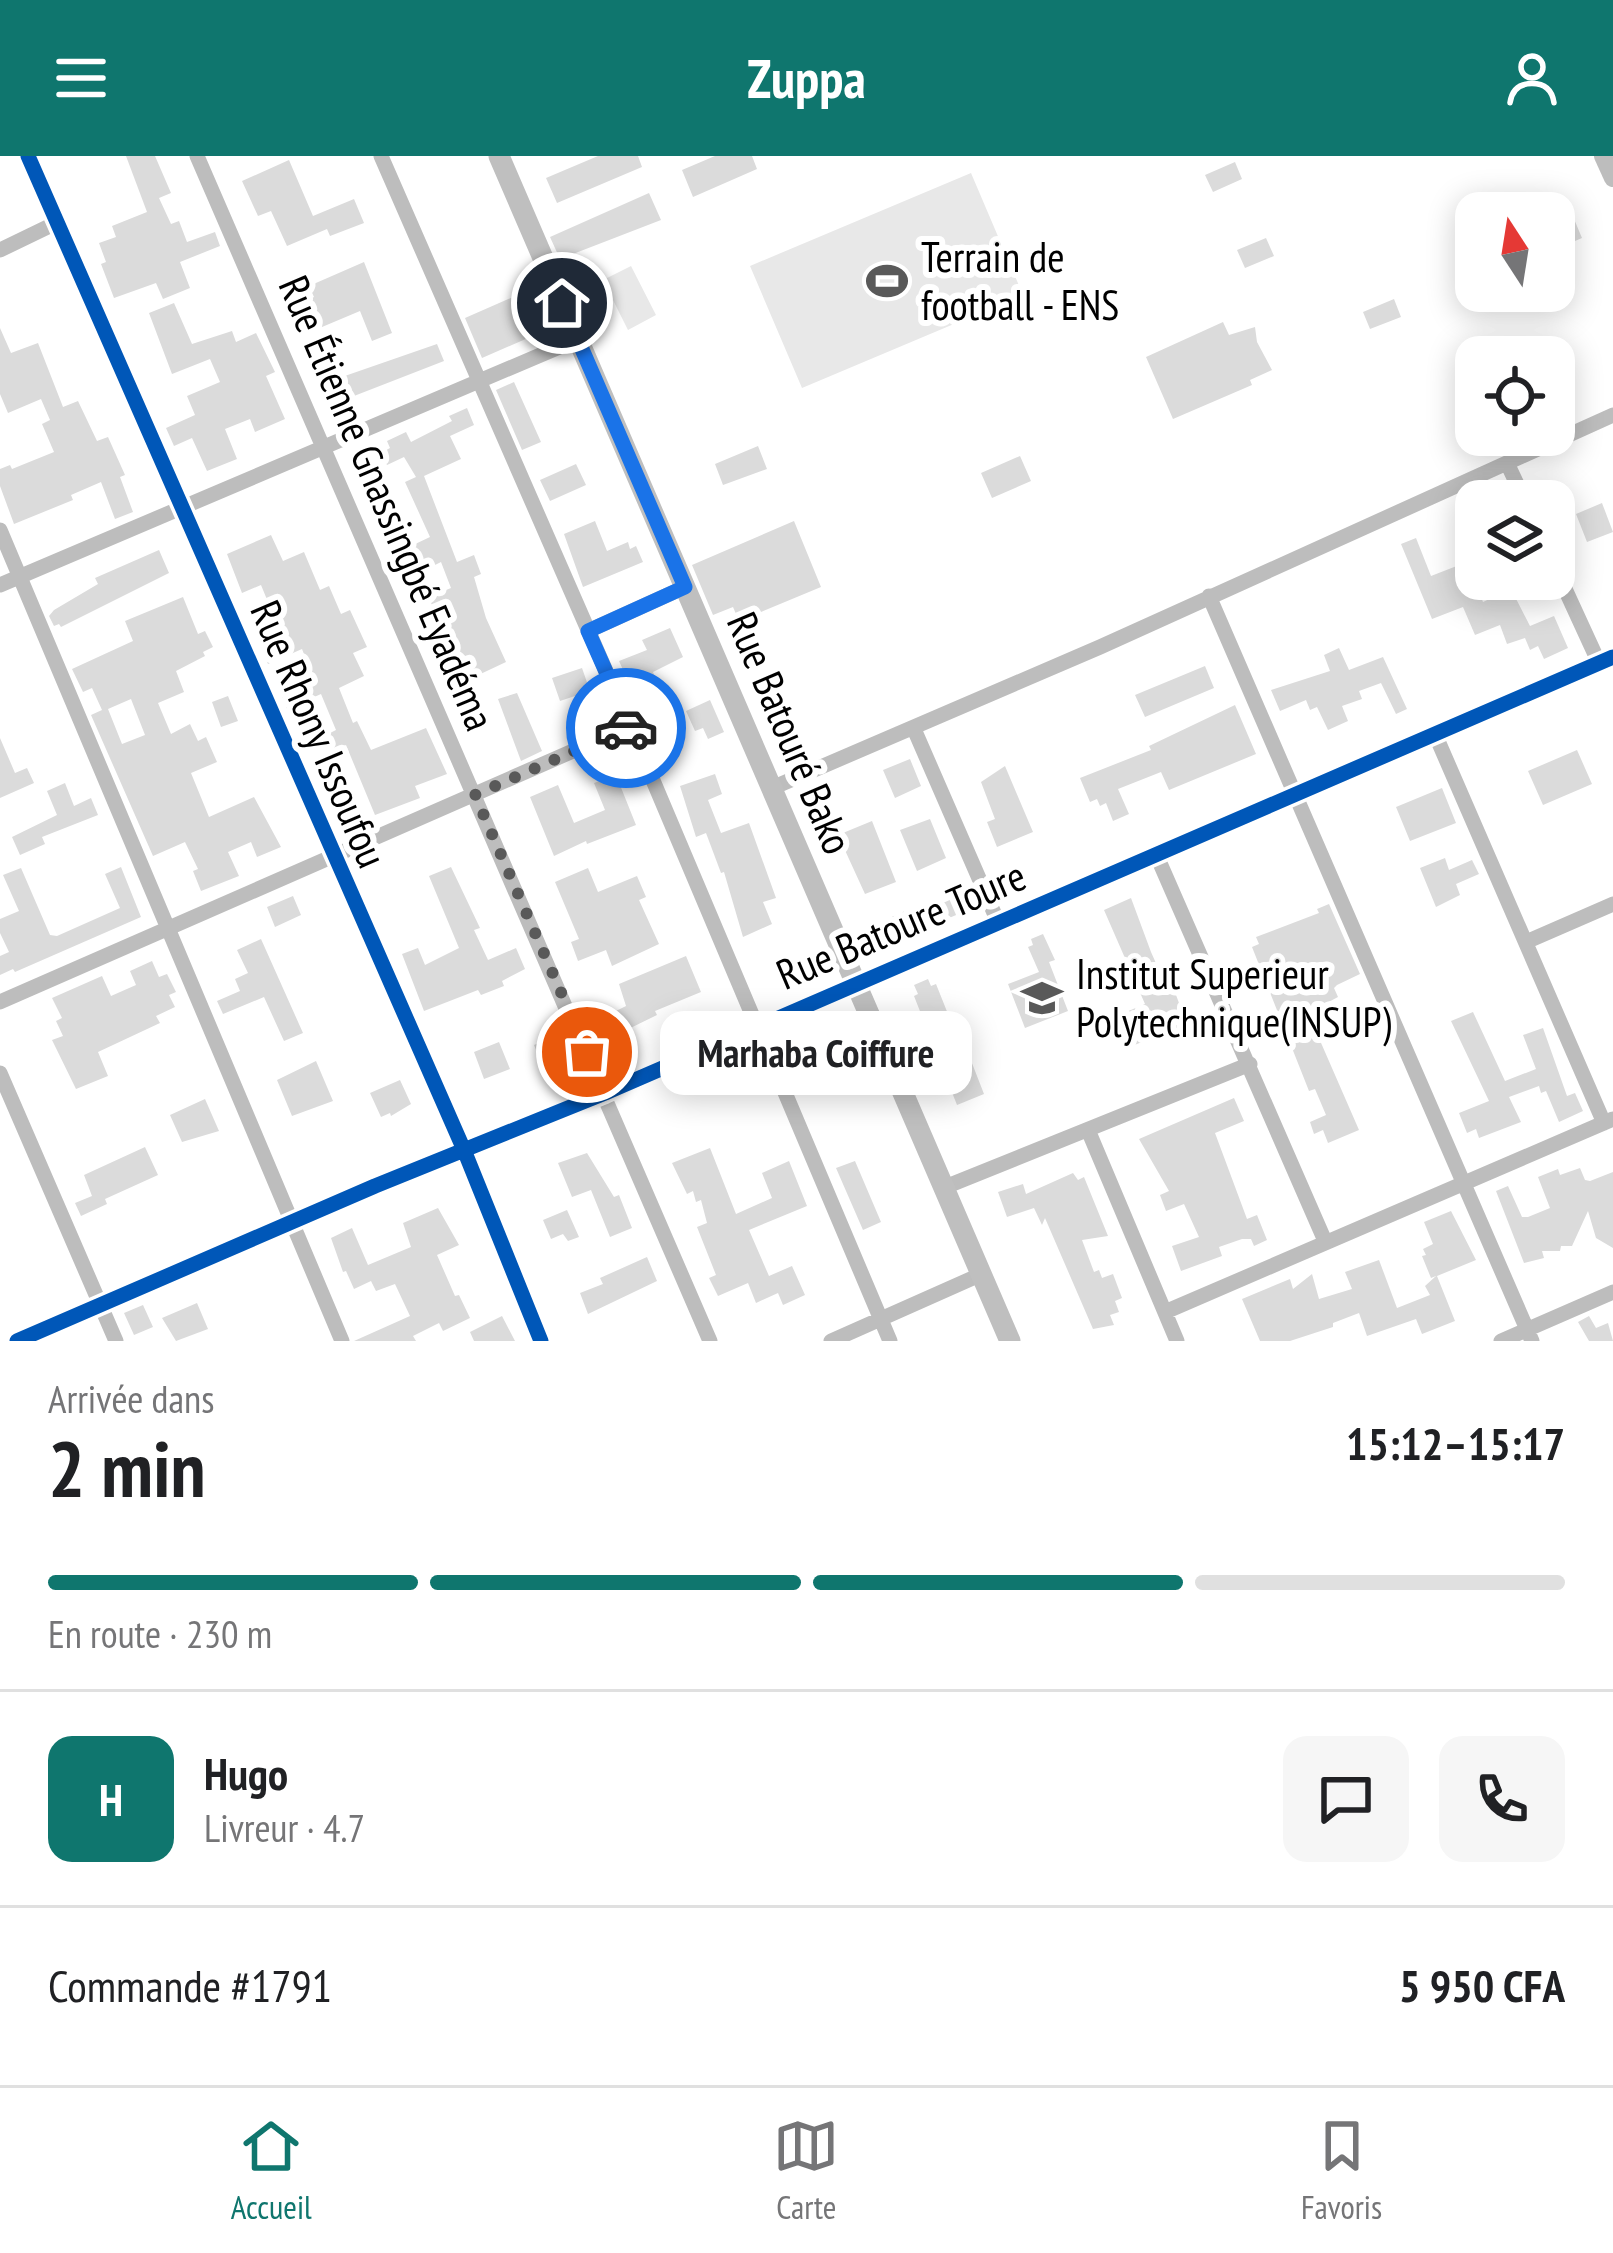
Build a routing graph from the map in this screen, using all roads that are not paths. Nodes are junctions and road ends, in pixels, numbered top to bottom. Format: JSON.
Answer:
{"nodes":[{"id":1,"x":28,"y":156,"type":"edge"},
{"id":2,"x":197,"y":156,"type":"edge"},
{"id":3,"x":381,"y":156,"type":"edge"},
{"id":4,"x":499,"y":156,"type":"edge"},
{"id":5,"x":1603,"y":156,"type":"edge"},
{"id":6,"x":1613,"y":178,"type":"edge"},
{"id":7,"x":58,"y":222,"type":"junction"},
{"id":8,"x":0,"y":250,"type":"edge"},
{"id":9,"x":578,"y":339,"type":"junction"},
{"id":10,"x":480,"y":381,"type":"junction"},
{"id":11,"x":1613,"y":415,"type":"edge"},
{"id":12,"x":326,"y":448,"type":"junction"},
{"id":13,"x":1507,"y":463,"type":"junction"},
{"id":14,"x":1515,"y":480,"type":"edge"},
{"id":15,"x":182,"y":509,"type":"junction"},
{"id":16,"x":0,"y":530,"type":"edge"},
{"id":17,"x":20,"y":577,"type":"junction"},
{"id":18,"x":0,"y":585,"type":"edge"},
{"id":19,"x":685,"y":587,"type":"junction"},
{"id":20,"x":1209,"y":596,"type":"junction"},
{"id":21,"x":1573,"y":600,"type":"edge"},
{"id":22,"x":588,"y":631,"type":"junction"},
{"id":23,"x":1606,"y":660,"type":"edge"},
{"id":24,"x":630,"y":726,"type":"junction"},
{"id":25,"x":914,"y":729,"type":"junction"},
{"id":26,"x":1435,"y":734,"type":"junction"},
{"id":27,"x":772,"y":788,"type":"junction"},
{"id":28,"x":475,"y":795,"type":"junction"},
{"id":29,"x":1293,"y":795,"type":"junction"},
{"id":30,"x":1156,"y":854,"type":"junction"},
{"id":31,"x":332,"y":856,"type":"junction"},
{"id":32,"x":1613,"y":904,"type":"edge"},
{"id":33,"x":998,"y":922,"type":"junction"},
{"id":34,"x":167,"y":928,"type":"junction"},
{"id":35,"x":1526,"y":942,"type":"junction"},
{"id":36,"x":856,"y":983,"type":"junction"},
{"id":37,"x":0,"y":1002,"type":"edge"},
{"id":38,"x":756,"y":1027,"type":"junction"},
{"id":39,"x":1250,"y":1064,"type":"junction"},
{"id":40,"x":0,"y":1073,"type":"edge"},
{"id":41,"x":605,"y":1093,"type":"junction"},
{"id":42,"x":1608,"y":1121,"type":"edge"},
{"id":43,"x":1088,"y":1130,"type":"junction"},
{"id":44,"x":464,"y":1150,"type":"junction"},
{"id":45,"x":1463,"y":1183,"type":"junction"},
{"id":46,"x":945,"y":1187,"type":"junction"},
{"id":47,"x":290,"y":1223,"type":"junction"},
{"id":48,"x":1324,"y":1240,"type":"junction"},
{"id":49,"x":982,"y":1274,"type":"junction"},
{"id":50,"x":1613,"y":1292,"type":"edge"},
{"id":51,"x":101,"y":1306,"type":"junction"},
{"id":52,"x":1165,"y":1312,"type":"junction"},
{"id":53,"x":880,"y":1320,"type":"junction"},
{"id":54,"x":1530,"y":1335,"type":"edge"},
{"id":55,"x":17,"y":1341,"type":"edge"},
{"id":56,"x":116,"y":1341,"type":"edge"},
{"id":57,"x":342,"y":1341,"type":"edge"},
{"id":58,"x":541,"y":1341,"type":"edge"},
{"id":59,"x":710,"y":1341,"type":"edge"},
{"id":60,"x":831,"y":1341,"type":"edge"},
{"id":61,"x":890,"y":1341,"type":"edge"},
{"id":62,"x":1010,"y":1341,"type":"edge"},
{"id":63,"x":1177,"y":1341,"type":"edge"},
{"id":64,"x":1501,"y":1341,"type":"edge"}],
"edges":[{"from":1,"to":7,"type":"street","name":"Rue Rhony Issoufou"},
{"from":2,"to":12,"type":"street","name":"Rue Étienne Gnassingbé Eyadéma"},
{"from":3,"to":10,"type":"street"},
{"from":4,"to":9,"type":"main road","name":"Rue Batouré Bako"},
{"from":5,"to":6,"type":"street"},
{"from":7,"to":8,"type":"street"},
{"from":7,"to":15,"type":"street","name":"Rue Rhony Issoufou"},
{"from":9,"to":10,"type":"street"},
{"from":9,"to":19,"type":"main road","name":"Rue Batouré Bako"},
{"from":10,"to":12,"type":"street"},
{"from":10,"to":22,"type":"street"},
{"from":11,"to":13,"type":"street"},
{"from":12,"to":15,"type":"street"},
{"from":12,"to":28,"type":"street","name":"Rue Étienne Gnassingbé Eyadéma"},
{"from":13,"to":14,"type":"street"},
{"from":13,"to":20,"type":"street"},
{"from":15,"to":17,"type":"street"},
{"from":15,"to":31,"type":"street","name":"Rue Rhony Issoufou"},
{"from":16,"to":17,"type":"street"},
{"from":17,"to":18,"type":"street"},
{"from":17,"to":34,"type":"street"},
{"from":19,"to":22,"type":"street"},
{"from":19,"to":27,"type":"main road","name":"Rue Batouré Bako"},
{"from":20,"to":25,"type":"street"},
{"from":20,"to":29,"type":"street"},
{"from":21,"to":23,"type":"street"},
{"from":22,"to":24,"type":"street"},
{"from":23,"to":26,"type":"street","name":"Rue Batoure Toure"},
{"from":24,"to":28,"type":"street"},
{"from":24,"to":38,"type":"street"},
{"from":25,"to":27,"type":"street"},
{"from":25,"to":33,"type":"street"},
{"from":26,"to":29,"type":"street","name":"Rue Batoure Toure"},
{"from":26,"to":35,"type":"street"},
{"from":27,"to":36,"type":"main road","name":"Rue Batouré Bako"},
{"from":28,"to":31,"type":"street"},
{"from":28,"to":41,"type":"street","name":"Rue Étienne Gnassingbé Eyadéma"},
{"from":29,"to":30,"type":"street","name":"Rue Batoure Toure"},
{"from":29,"to":45,"type":"street"},
{"from":30,"to":33,"type":"street","name":"Rue Batoure Toure"},
{"from":30,"to":39,"type":"street"},
{"from":31,"to":34,"type":"street"},
{"from":31,"to":44,"type":"street","name":"Rue Rhony Issoufou"},
{"from":32,"to":35,"type":"street"},
{"from":33,"to":36,"type":"street","name":"Rue Batoure Toure"},
{"from":34,"to":37,"type":"street"},
{"from":34,"to":47,"type":"street"},
{"from":35,"to":42,"type":"street"},
{"from":36,"to":38,"type":"street","name":"Rue Batoure Toure"},
{"from":36,"to":46,"type":"main road","name":"Rue Batouré Bako"},
{"from":38,"to":41,"type":"street","name":"Rue Batoure Toure"},
{"from":38,"to":53,"type":"street"},
{"from":39,"to":43,"type":"street"},
{"from":39,"to":48,"type":"street"},
{"from":40,"to":51,"type":"street"},
{"from":41,"to":44,"type":"street","name":"Rue Batoure Toure"},
{"from":41,"to":59,"type":"street","name":"Rue Étienne Gnassingbé Eyadéma"},
{"from":42,"to":45,"type":"street"},
{"from":43,"to":46,"type":"street"},
{"from":43,"to":52,"type":"street"},
{"from":44,"to":47,"type":"street","name":"Rue Batoure Toure"},
{"from":44,"to":58,"type":"street","name":"Rue Rhony Issoufou"},
{"from":45,"to":48,"type":"street"},
{"from":45,"to":54,"type":"street"},
{"from":46,"to":49,"type":"main road","name":"Rue Batouré Bako"},
{"from":47,"to":51,"type":"street","name":"Rue Batoure Toure"},
{"from":47,"to":57,"type":"street"},
{"from":48,"to":52,"type":"street"},
{"from":49,"to":53,"type":"street"},
{"from":49,"to":62,"type":"main road","name":"Rue Batouré Bako"},
{"from":50,"to":54,"type":"street"},
{"from":51,"to":55,"type":"street","name":"Rue Batoure Toure"},
{"from":51,"to":56,"type":"street"},
{"from":52,"to":63,"type":"street"},
{"from":53,"to":60,"type":"street"},
{"from":53,"to":61,"type":"street"},
{"from":54,"to":64,"type":"street"}]}
